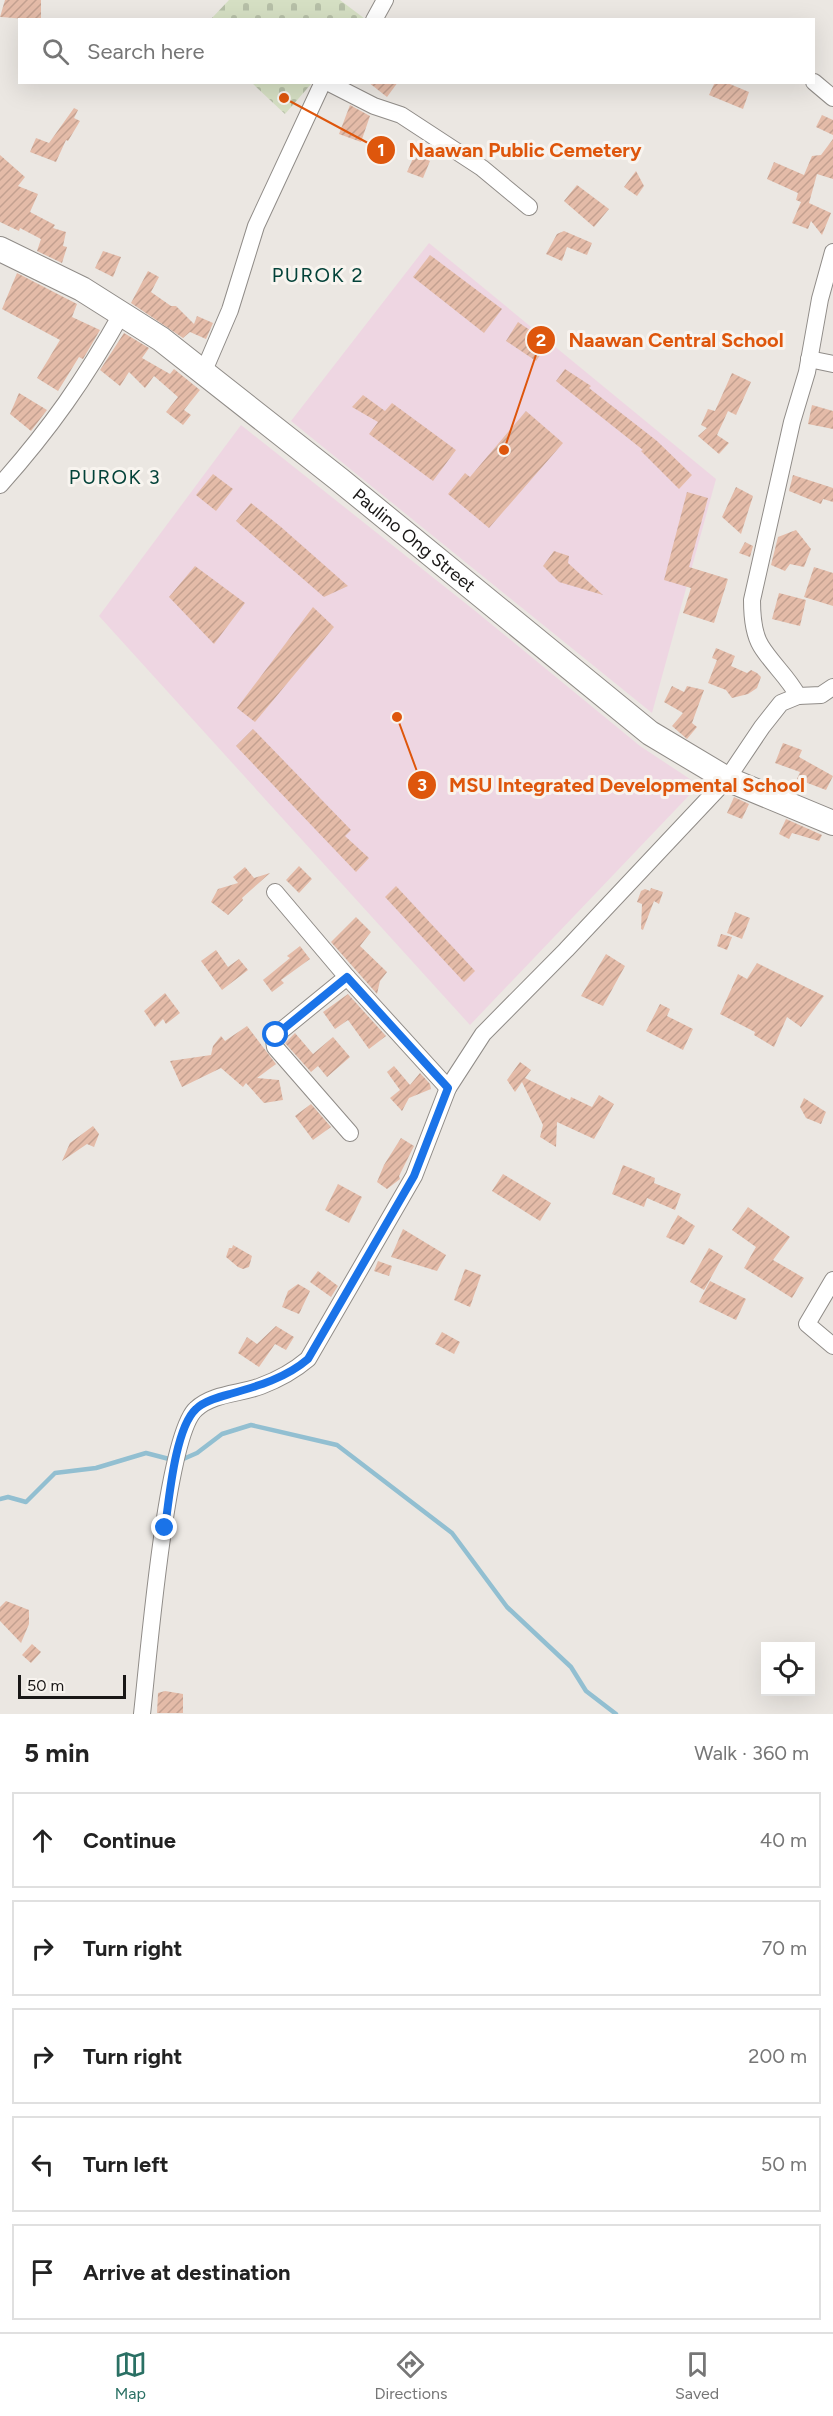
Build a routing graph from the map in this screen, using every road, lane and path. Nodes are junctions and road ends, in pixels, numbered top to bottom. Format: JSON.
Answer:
{"nodes":[{"id":1,"x":385,"y":0,"type":"edge"},
{"id":2,"x":375,"y":18,"type":"edge"},
{"id":3,"x":324,"y":84,"type":"edge"},
{"id":4,"x":329,"y":84,"type":"edge"},
{"id":5,"x":815,"y":84,"type":"edge"},
{"id":6,"x":833,"y":98,"type":"edge"},
{"id":7,"x":529,"y":207,"type":"dead end"},
{"id":8,"x":0,"y":249,"type":"edge"},
{"id":9,"x":833,"y":252,"type":"edge"},
{"id":10,"x":122,"y":313,"type":"junction"},
{"id":11,"x":809,"y":359,"type":"junction"},
{"id":12,"x":833,"y":364,"type":"edge"},
{"id":13,"x":203,"y":373,"type":"junction"},
{"id":14,"x":0,"y":485,"type":"edge"},
{"id":15,"x":833,"y":687,"type":"edge"},
{"id":16,"x":798,"y":696,"type":"junction"},
{"id":17,"x":727,"y":779,"type":"junction"},
{"id":18,"x":833,"y":823,"type":"edge"},
{"id":19,"x":276,"y":892,"type":"dead end"},
{"id":20,"x":347,"y":977,"type":"junction"},
{"id":21,"x":448,"y":1088,"type":"junction"},
{"id":22,"x":350,"y":1133,"type":"dead end"},
{"id":23,"x":833,"y":1280,"type":"edge"},
{"id":24,"x":833,"y":1346,"type":"edge"},
{"id":25,"x":142,"y":1714,"type":"edge"}],
"edges":[{"from":1,"to":2,"type":"street"},
{"from":3,"to":13,"type":"street"},
{"from":4,"to":7,"type":"street"},
{"from":5,"to":6,"type":"street"},
{"from":8,"to":10,"type":"street","name":"Paulino Ong Street"},
{"from":9,"to":11,"type":"street"},
{"from":10,"to":13,"type":"street","name":"Paulino Ong Street"},
{"from":10,"to":14,"type":"street"},
{"from":11,"to":12,"type":"street"},
{"from":11,"to":16,"type":"street"},
{"from":13,"to":17,"type":"street","name":"Paulino Ong Street"},
{"from":15,"to":16,"type":"street"},
{"from":16,"to":17,"type":"street"},
{"from":17,"to":18,"type":"street","name":"Paulino Ong Street"},
{"from":17,"to":21,"type":"street"},
{"from":19,"to":20,"type":"street"},
{"from":20,"to":21,"type":"street"},
{"from":20,"to":22,"type":"street"},
{"from":21,"to":25,"type":"street"},
{"from":23,"to":24,"type":"street"}]}
